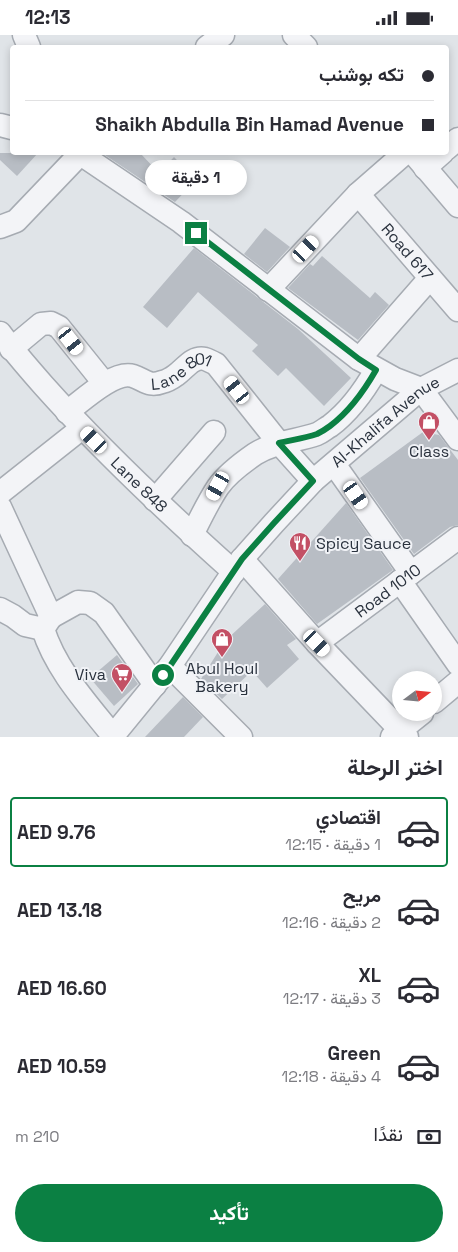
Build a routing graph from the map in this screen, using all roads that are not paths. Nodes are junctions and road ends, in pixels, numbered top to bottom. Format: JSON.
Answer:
{"nodes":[{"id":1,"x":294,"y":35,"type":"edge"},
{"id":2,"x":304,"y":45,"type":"edge"},
{"id":3,"x":85,"y":155,"type":"edge"},
{"id":4,"x":87,"y":155,"type":"edge"},
{"id":5,"x":403,"y":155,"type":"edge"},
{"id":6,"x":435,"y":155,"type":"edge"},
{"id":7,"x":419,"y":160,"type":"edge"},
{"id":8,"x":358,"y":194,"type":"junction"},
{"id":9,"x":458,"y":206,"type":"edge"},
{"id":10,"x":0,"y":227,"type":"edge"},
{"id":11,"x":430,"y":278,"type":"junction"},
{"id":12,"x":268,"y":290,"type":"junction"},
{"id":13,"x":458,"y":310,"type":"edge"},
{"id":14,"x":6,"y":341,"type":"edge"},
{"id":15,"x":367,"y":365,"type":"junction"},
{"id":16,"x":458,"y":370,"type":"edge"},
{"id":17,"x":104,"y":383,"type":"junction"},
{"id":18,"x":421,"y":389,"type":"junction"},
{"id":19,"x":75,"y":420,"type":"junction"},
{"id":20,"x":214,"y":432,"type":"dead end"},
{"id":21,"x":458,"y":439,"type":"edge"},
{"id":22,"x":279,"y":443,"type":"junction"},
{"id":23,"x":334,"y":464,"type":"junction"},
{"id":24,"x":313,"y":481,"type":"junction"},
{"id":25,"x":0,"y":493,"type":"edge"},
{"id":26,"x":155,"y":500,"type":"junction"},
{"id":27,"x":0,"y":507,"type":"edge"},
{"id":28,"x":192,"y":535,"type":"junction"},
{"id":29,"x":458,"y":538,"type":"edge"},
{"id":30,"x":238,"y":565,"type":"junction"},
{"id":31,"x":406,"y":577,"type":"junction"},
{"id":32,"x":0,"y":609,"type":"edge"},
{"id":33,"x":47,"y":623,"type":"junction"},
{"id":34,"x":317,"y":643,"type":"junction"},
{"id":35,"x":458,"y":664,"type":"edge"},
{"id":36,"x":170,"y":666,"type":"junction"},
{"id":37,"x":458,"y":682,"type":"edge"},
{"id":38,"x":155,"y":685,"type":"junction"},
{"id":39,"x":442,"y":695,"type":"edge"},
{"id":40,"x":414,"y":721,"type":"edge"},
{"id":41,"x":400,"y":735,"type":"edge"},
{"id":42,"x":113,"y":737,"type":"edge"},
{"id":43,"x":241,"y":737,"type":"edge"}],
"edges":[{"from":1,"to":2,"type":"street"},
{"from":3,"to":10,"type":"street"},
{"from":4,"to":12,"type":"street"},
{"from":5,"to":8,"type":"street"},
{"from":6,"to":7,"type":"street"},
{"from":7,"to":9,"type":"street"},
{"from":8,"to":11,"type":"street","name":"Road 617"},
{"from":8,"to":12,"type":"street"},
{"from":11,"to":13,"type":"street","name":"Road 617"},
{"from":11,"to":15,"type":"street"},
{"from":12,"to":15,"type":"street"},
{"from":14,"to":17,"type":"street","name":"Lane 848"},
{"from":14,"to":19,"type":"street","name":"Lane 848"},
{"from":15,"to":18,"type":"street"},
{"from":15,"to":22,"type":"street"},
{"from":16,"to":18,"type":"street","name":"Al-Khalifa Avenue"},
{"from":17,"to":19,"type":"street","name":"Lane 801"},
{"from":17,"to":22,"type":"street","name":"Lane 801"},
{"from":18,"to":21,"type":"street"},
{"from":18,"to":23,"type":"street","name":"Al-Khalifa Avenue"},
{"from":19,"to":25,"type":"street","name":"Lane 801"},
{"from":19,"to":26,"type":"street","name":"Lane 848"},
{"from":20,"to":26,"type":"street"},
{"from":22,"to":24,"type":"street","name":"Lane 801"},
{"from":22,"to":28,"type":"street"},
{"from":23,"to":24,"type":"street","name":"Al-Khalifa Avenue"},
{"from":23,"to":31,"type":"street"},
{"from":24,"to":30,"type":"street","name":"Al-Khalifa Avenue"},
{"from":26,"to":28,"type":"street","name":"Lane 848"},
{"from":27,"to":33,"type":"street"},
{"from":28,"to":30,"type":"street","name":"Lane 848"},
{"from":29,"to":31,"type":"street","name":"Road 1010"},
{"from":30,"to":34,"type":"street","name":"Lane 848"},
{"from":30,"to":36,"type":"street","name":"Al-Khalifa Avenue"},
{"from":31,"to":34,"type":"street","name":"Road 1010"},
{"from":31,"to":35,"type":"street"},
{"from":32,"to":33,"type":"street"},
{"from":33,"to":38,"type":"street"},
{"from":33,"to":42,"type":"street"},
{"from":34,"to":41,"type":"street","name":"Lane 848"},
{"from":36,"to":38,"type":"street","name":"Al-Khalifa Avenue"},
{"from":36,"to":43,"type":"street"},
{"from":37,"to":39,"type":"street"},
{"from":38,"to":42,"type":"street","name":"Al-Khalifa Avenue"},
{"from":40,"to":41,"type":"street"}]}
